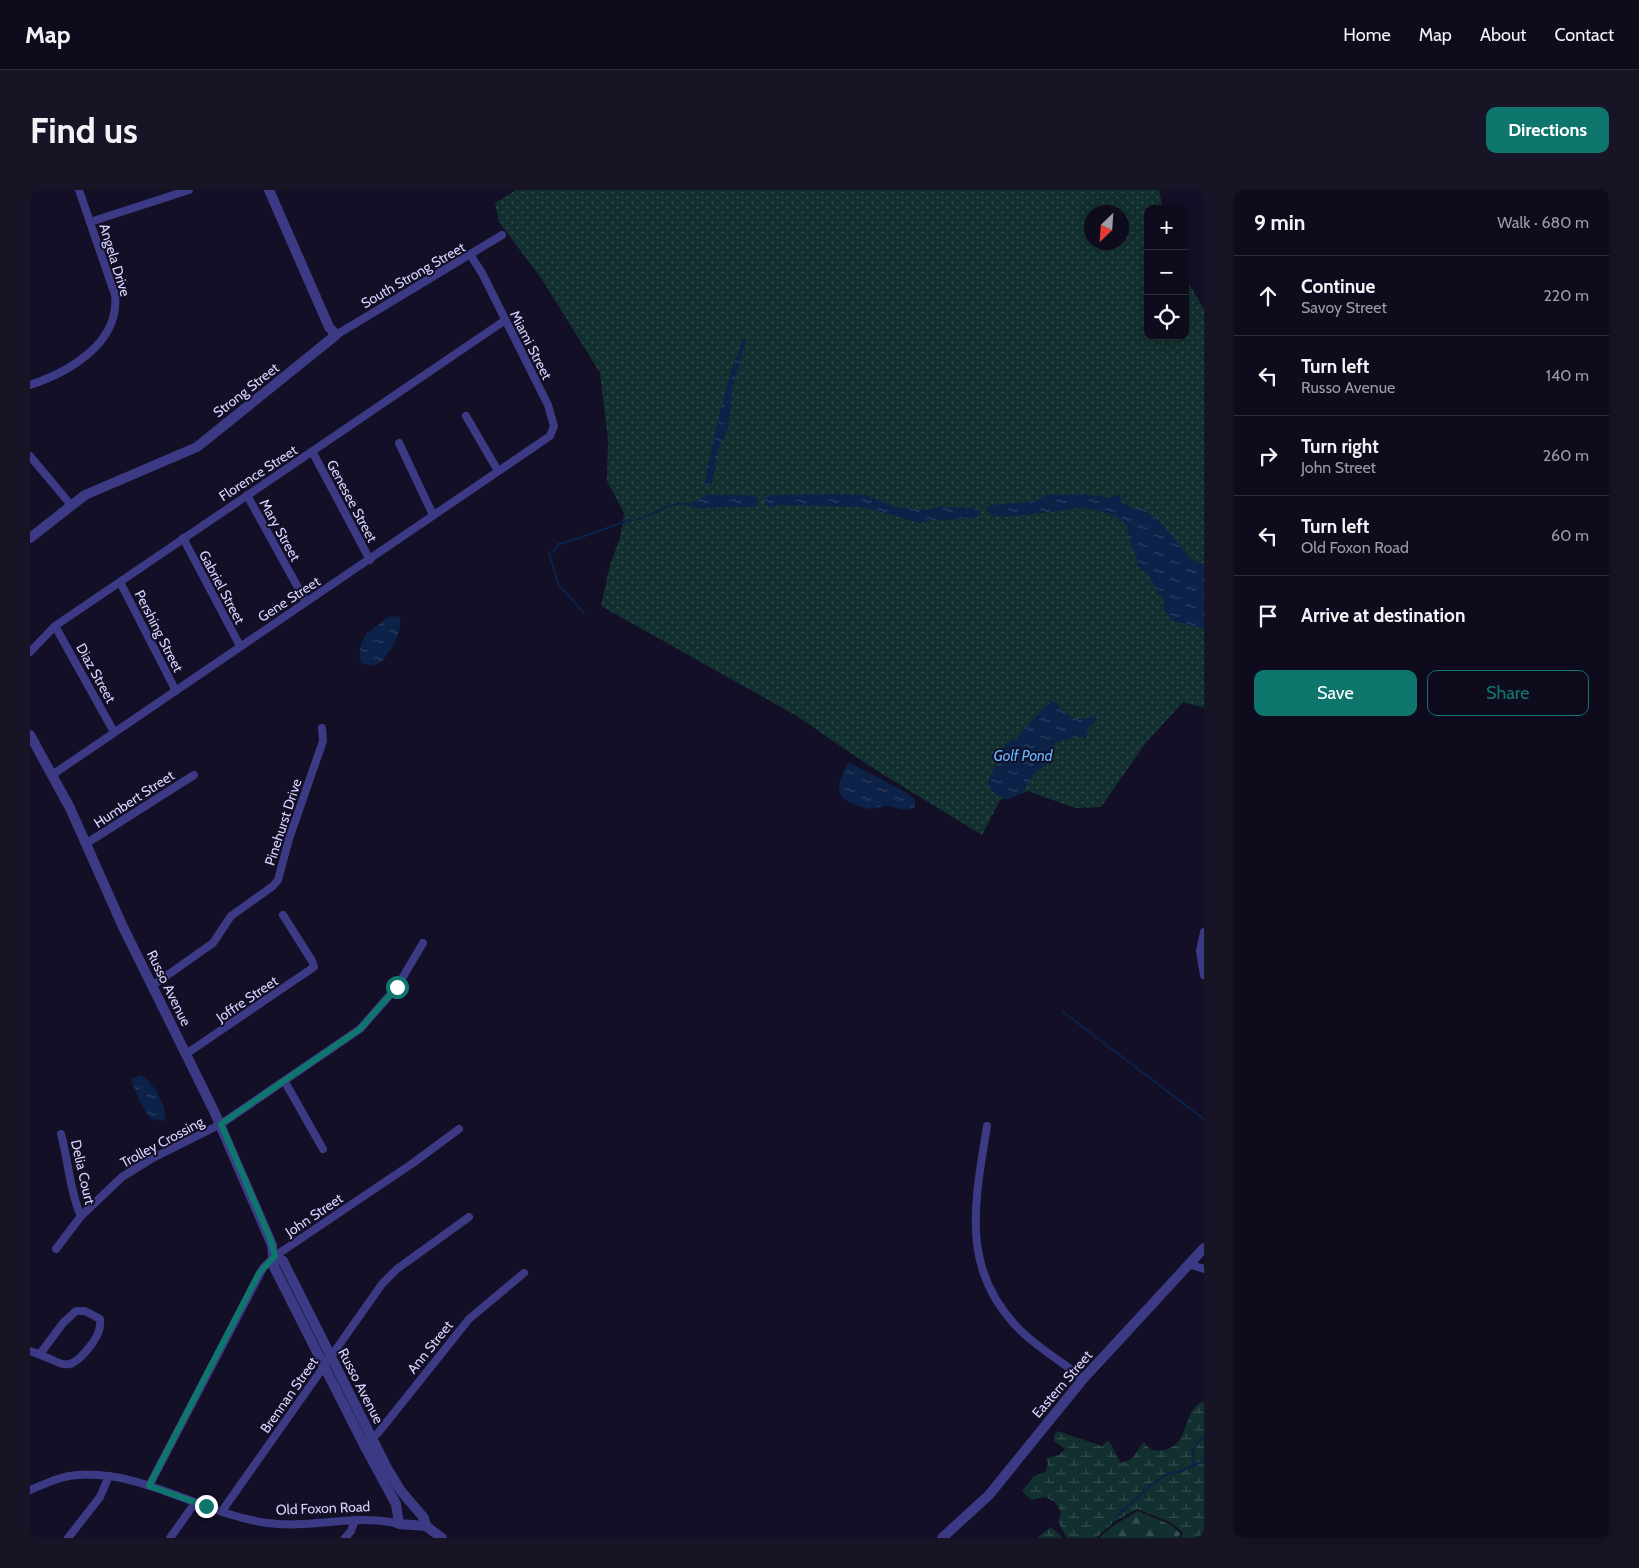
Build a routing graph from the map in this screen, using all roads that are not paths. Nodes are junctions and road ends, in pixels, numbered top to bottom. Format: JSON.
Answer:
{"nodes":[{"id":1,"x":79,"y":190,"type":"edge"},
{"id":2,"x":189,"y":190,"type":"edge"},
{"id":3,"x":269,"y":190,"type":"edge"},
{"id":4,"x":90,"y":222,"type":"junction"},
{"id":5,"x":502,"y":236,"type":"dead end"},
{"id":6,"x":471,"y":256,"type":"junction"},
{"id":7,"x":504,"y":320,"type":"junction"},
{"id":8,"x":336,"y":335,"type":"junction"},
{"id":9,"x":30,"y":385,"type":"edge"},
{"id":10,"x":466,"y":416,"type":"dead end"},
{"id":11,"x":399,"y":443,"type":"dead end"},
{"id":12,"x":541,"y":444,"type":"joint"},
{"id":13,"x":312,"y":453,"type":"junction"},
{"id":14,"x":30,"y":456,"type":"edge"},
{"id":15,"x":498,"y":471,"type":"junction"},
{"id":16,"x":247,"y":496,"type":"junction"},
{"id":17,"x":71,"y":505,"type":"junction"},
{"id":18,"x":433,"y":515,"type":"junction"},
{"id":19,"x":30,"y":538,"type":"edge"},
{"id":20,"x":182,"y":538,"type":"junction"},
{"id":21,"x":370,"y":560,"type":"junction"},
{"id":22,"x":120,"y":582,"type":"junction"},
{"id":23,"x":306,"y":602,"type":"junction"},
{"id":24,"x":55,"y":626,"type":"junction"},
{"id":25,"x":240,"y":646,"type":"junction"},
{"id":26,"x":30,"y":652,"type":"edge"},
{"id":27,"x":176,"y":691,"type":"junction"},
{"id":28,"x":322,"y":728,"type":"dead end"},
{"id":29,"x":114,"y":732,"type":"junction"},
{"id":30,"x":30,"y":735,"type":"edge"},
{"id":31,"x":52,"y":775,"type":"junction"},
{"id":32,"x":194,"y":775,"type":"dead end"},
{"id":33,"x":86,"y":844,"type":"junction"},
{"id":34,"x":283,"y":915,"type":"dead end"},
{"id":35,"x":1204,"y":932,"type":"edge"},
{"id":36,"x":424,"y":944,"type":"dead end"},
{"id":37,"x":1204,"y":975,"type":"edge"},
{"id":38,"x":152,"y":986,"type":"junction"},
{"id":39,"x":186,"y":1054,"type":"junction"},
{"id":40,"x":286,"y":1082,"type":"junction"},
{"id":41,"x":221,"y":1124,"type":"junction"},
{"id":42,"x":987,"y":1126,"type":"dead end"},
{"id":43,"x":459,"y":1129,"type":"dead end"},
{"id":44,"x":61,"y":1134,"type":"dead end"},
{"id":45,"x":323,"y":1148,"type":"dead end"},
{"id":46,"x":81,"y":1216,"type":"junction"},
{"id":47,"x":469,"y":1217,"type":"dead end"},
{"id":48,"x":1204,"y":1248,"type":"edge"},
{"id":49,"x":56,"y":1249,"type":"dead end"},
{"id":50,"x":275,"y":1256,"type":"junction"},
{"id":51,"x":1189,"y":1264,"type":"junction"},
{"id":52,"x":1204,"y":1269,"type":"edge"},
{"id":53,"x":524,"y":1273,"type":"dead end"},
{"id":54,"x":30,"y":1351,"type":"edge"},
{"id":55,"x":40,"y":1354,"type":"junction"},
{"id":56,"x":331,"y":1357,"type":"junction"},
{"id":57,"x":324,"y":1367,"type":"junction"},
{"id":58,"x":1084,"y":1379,"type":"junction"},
{"id":59,"x":367,"y":1441,"type":"junction"},
{"id":60,"x":108,"y":1476,"type":"junction"},
{"id":61,"x":149,"y":1486,"type":"junction"},
{"id":62,"x":30,"y":1490,"type":"edge"},
{"id":63,"x":195,"y":1503,"type":"junction"},
{"id":64,"x":222,"y":1511,"type":"junction"},
{"id":65,"x":355,"y":1520,"type":"junction"},
{"id":66,"x":399,"y":1524,"type":"junction"},
{"id":67,"x":426,"y":1526,"type":"junction"},
{"id":68,"x":68,"y":1538,"type":"edge"},
{"id":69,"x":170,"y":1538,"type":"edge"},
{"id":70,"x":344,"y":1538,"type":"edge"},
{"id":71,"x":442,"y":1538,"type":"edge"},
{"id":72,"x":942,"y":1538,"type":"edge"}],
"edges":[{"from":1,"to":4,"type":"street","name":"Angela Drive"},
{"from":2,"to":4,"type":"street"},
{"from":3,"to":8,"type":"street"},
{"from":4,"to":9,"type":"street","name":"Angela Drive"},
{"from":5,"to":6,"type":"street","name":"South Strong Street"},
{"from":6,"to":7,"type":"street","name":"Miami Street"},
{"from":6,"to":8,"type":"street","name":"South Strong Street"},
{"from":7,"to":12,"type":"street","name":"Miami Street"},
{"from":7,"to":13,"type":"street","name":"Florence Street"},
{"from":8,"to":17,"type":"street","name":"Strong Street"},
{"from":10,"to":15,"type":"street"},
{"from":11,"to":18,"type":"street"},
{"from":12,"to":15,"type":"street","name":"Gene Street"},
{"from":13,"to":16,"type":"street","name":"Florence Street"},
{"from":13,"to":21,"type":"street","name":"Genesee Street"},
{"from":14,"to":17,"type":"street"},
{"from":15,"to":18,"type":"street","name":"Gene Street"},
{"from":16,"to":20,"type":"street","name":"Florence Street"},
{"from":16,"to":23,"type":"street","name":"Mary Street"},
{"from":17,"to":19,"type":"street","name":"Strong Street"},
{"from":18,"to":21,"type":"street","name":"Gene Street"},
{"from":20,"to":22,"type":"street","name":"Florence Street"},
{"from":20,"to":25,"type":"street","name":"Gabriel Street"},
{"from":21,"to":23,"type":"street","name":"Gene Street"},
{"from":22,"to":24,"type":"street","name":"Florence Street"},
{"from":22,"to":27,"type":"street","name":"Pershing Street"},
{"from":23,"to":25,"type":"street","name":"Gene Street"},
{"from":24,"to":26,"type":"street","name":"Florence Street"},
{"from":24,"to":29,"type":"street","name":"Diaz Street"},
{"from":25,"to":27,"type":"street","name":"Gene Street"},
{"from":27,"to":29,"type":"street","name":"Gene Street"},
{"from":28,"to":38,"type":"street","name":"Pinehurst Drive"},
{"from":29,"to":31,"type":"street","name":"Gene Street"},
{"from":30,"to":31,"type":"street","name":"Russo Avenue"},
{"from":31,"to":33,"type":"street","name":"Russo Avenue"},
{"from":32,"to":33,"type":"street","name":"Humbert Street"},
{"from":33,"to":38,"type":"street","name":"Russo Avenue"},
{"from":34,"to":39,"type":"street","name":"Joffre Street"},
{"from":35,"to":37,"type":"street"},
{"from":36,"to":40,"type":"street","name":"Trolley Crossing"},
{"from":38,"to":39,"type":"street","name":"Russo Avenue"},
{"from":39,"to":41,"type":"street","name":"Russo Avenue"},
{"from":40,"to":41,"type":"street","name":"Trolley Crossing"},
{"from":40,"to":45,"type":"street"},
{"from":41,"to":46,"type":"street","name":"Trolley Crossing"},
{"from":41,"to":50,"type":"street","name":"Russo Avenue"},
{"from":42,"to":58,"type":"street"},
{"from":43,"to":50,"type":"street","name":"John Street"},
{"from":44,"to":46,"type":"street","name":"Delia Court"},
{"from":46,"to":49,"type":"street","name":"Trolley Crossing"},
{"from":47,"to":56,"type":"street","name":"Brennan Street"},
{"from":48,"to":51,"type":"street","name":"Eastern Street"},
{"from":50,"to":56,"type":"street","name":"Russo Avenue"},
{"from":50,"to":57,"type":"street","name":"Russo Avenue"},
{"from":50,"to":61,"type":"street","name":"John Street"},
{"from":51,"to":52,"type":"street"},
{"from":51,"to":58,"type":"street","name":"Eastern Street"},
{"from":53,"to":59,"type":"street","name":"Ann Street"},
{"from":54,"to":55,"type":"street"},
{"from":55,"to":55,"type":"street"},
{"from":56,"to":57,"type":"street","name":"Brennan Street"},
{"from":56,"to":59,"type":"street","name":"Russo Avenue"},
{"from":57,"to":59,"type":"street","name":"Russo Avenue"},
{"from":57,"to":64,"type":"street","name":"Brennan Street"},
{"from":58,"to":72,"type":"street","name":"Eastern Street"},
{"from":59,"to":66,"type":"street","name":"Russo Avenue"},
{"from":59,"to":67,"type":"street","name":"Russo Avenue"},
{"from":60,"to":61,"type":"street","name":"Old Foxon Road"},
{"from":60,"to":62,"type":"street","name":"Old Foxon Road"},
{"from":60,"to":68,"type":"street"},
{"from":61,"to":63,"type":"street","name":"Old Foxon Road"},
{"from":63,"to":64,"type":"street","name":"Old Foxon Road"},
{"from":63,"to":69,"type":"street"},
{"from":64,"to":65,"type":"street","name":"Old Foxon Road"},
{"from":65,"to":66,"type":"street","name":"Old Foxon Road"},
{"from":65,"to":70,"type":"street"},
{"from":66,"to":67,"type":"street","name":"Old Foxon Road"},
{"from":67,"to":71,"type":"street"}]}
